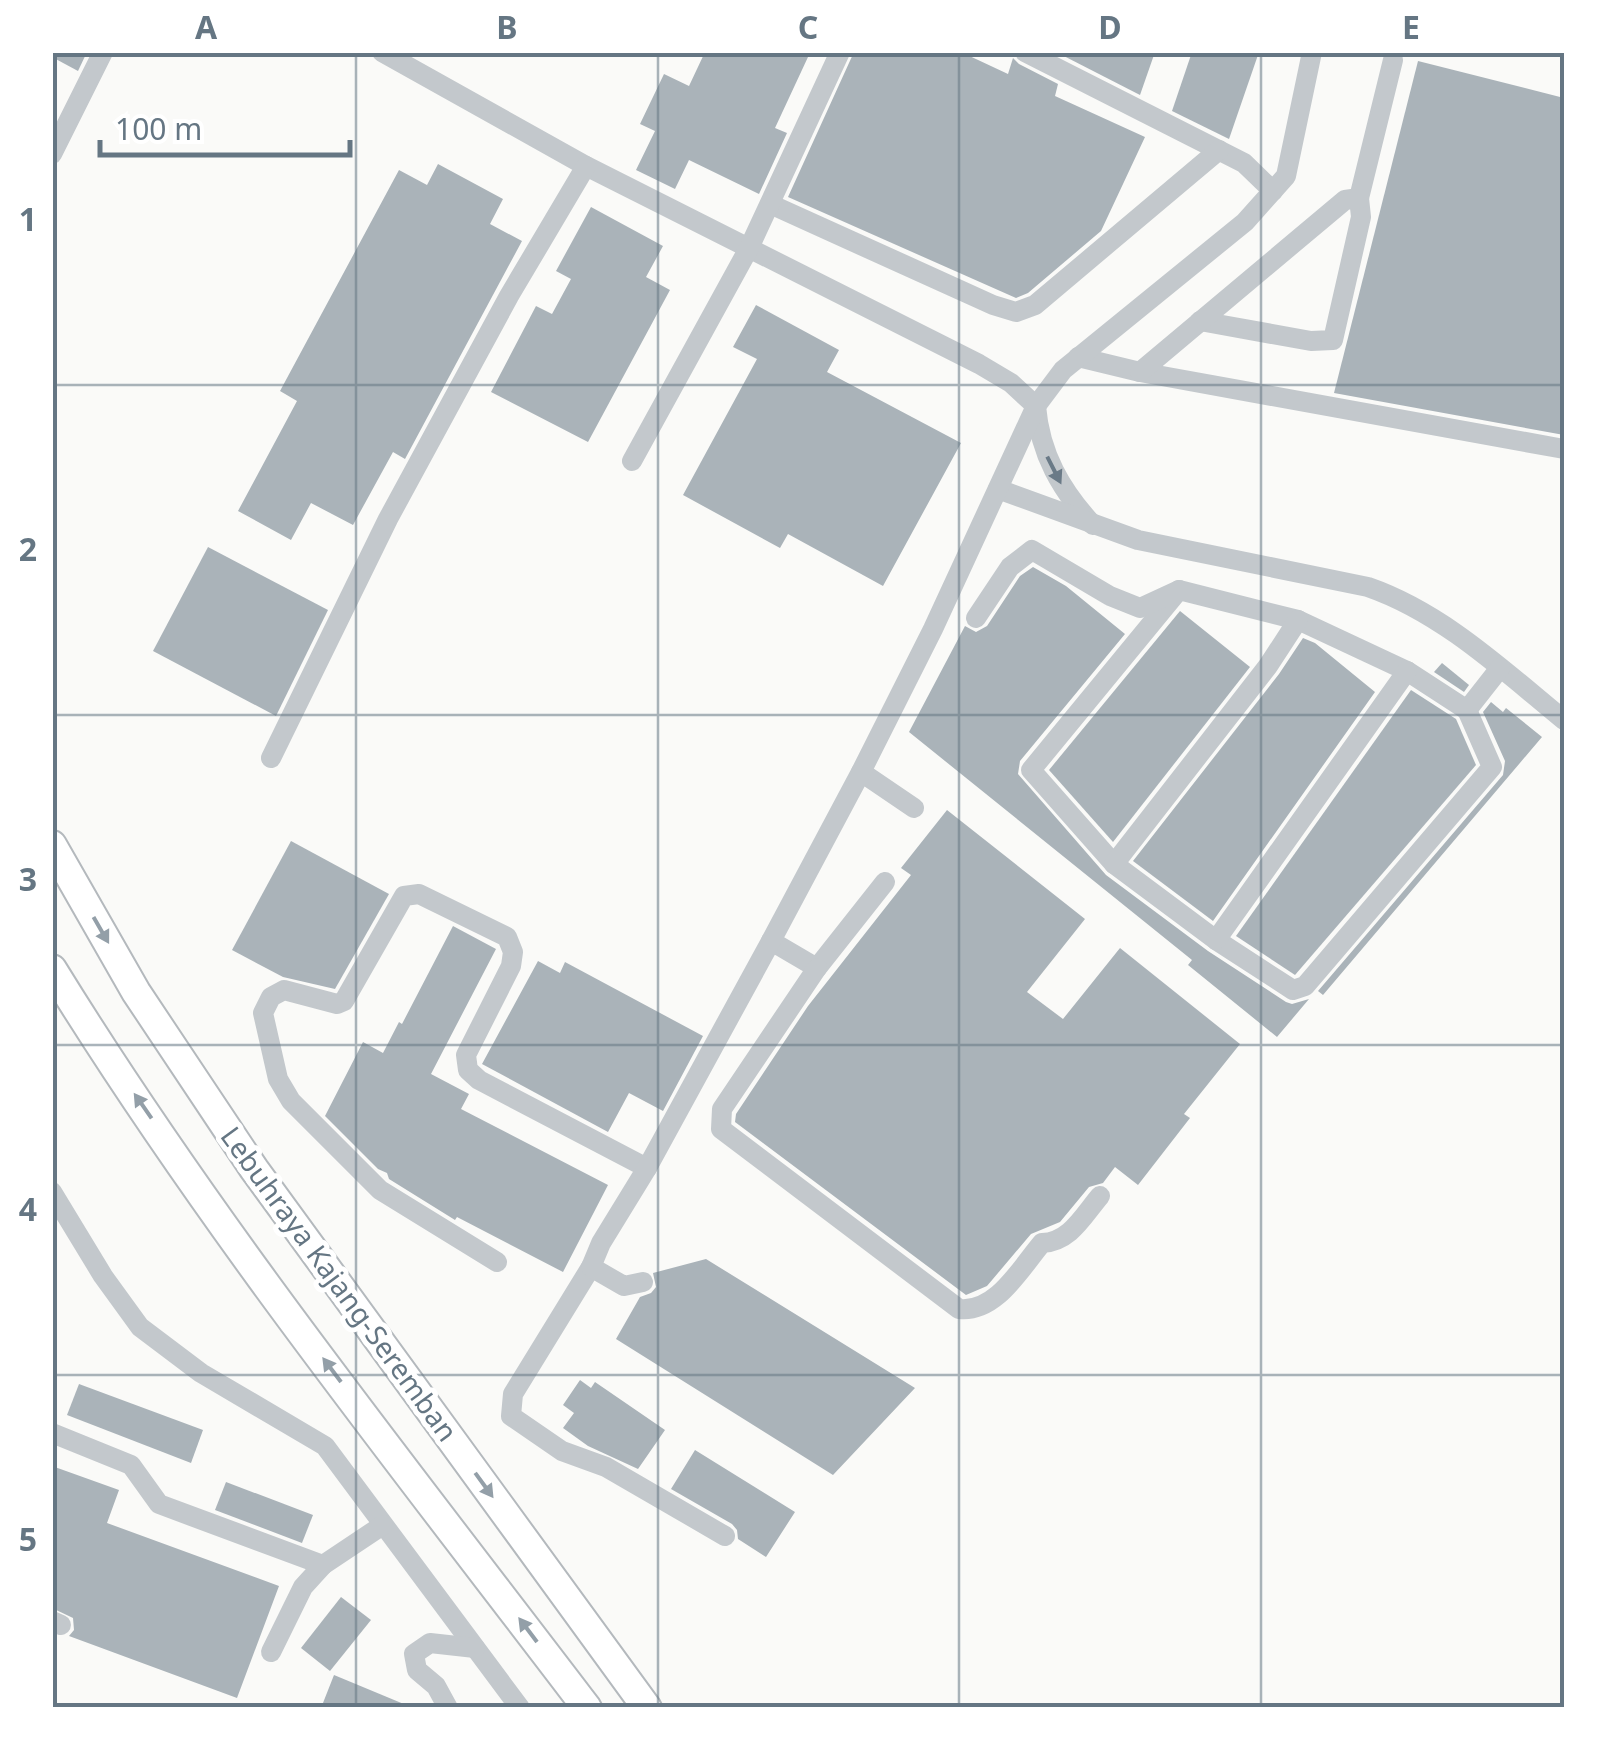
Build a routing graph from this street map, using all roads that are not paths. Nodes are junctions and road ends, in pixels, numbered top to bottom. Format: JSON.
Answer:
{"nodes":[{"id":1,"x":103,"y":52,"type":"edge"},
{"id":2,"x":382,"y":52,"type":"edge"},
{"id":3,"x":840,"y":52,"type":"edge"},
{"id":4,"x":1025,"y":52,"type":"edge"},
{"id":5,"x":1312,"y":52,"type":"edge"},
{"id":6,"x":1393,"y":60,"type":"dead end"},
{"id":7,"x":1219,"y":150,"type":"junction"},
{"id":8,"x":52,"y":154,"type":"edge"},
{"id":9,"x":586,"y":166,"type":"junction"},
{"id":10,"x":1273,"y":191,"type":"junction"},
{"id":11,"x":1359,"y":198,"type":"junction"},
{"id":12,"x":770,"y":204,"type":"junction"},
{"id":13,"x":749,"y":248,"type":"junction"},
{"id":14,"x":1200,"y":320,"type":"junction"},
{"id":15,"x":1078,"y":357,"type":"junction"},
{"id":16,"x":1140,"y":372,"type":"junction"},
{"id":17,"x":1036,"y":406,"type":"junction"},
{"id":18,"x":1564,"y":449,"type":"edge"},
{"id":19,"x":632,"y":461,"type":"dead end"},
{"id":20,"x":998,"y":489,"type":"junction"},
{"id":21,"x":1093,"y":525,"type":"junction"},
{"id":22,"x":1179,"y":590,"type":"junction"},
{"id":23,"x":976,"y":618,"type":"dead end"},
{"id":24,"x":1298,"y":620,"type":"junction"},
{"id":25,"x":1500,"y":668,"type":"junction"},
{"id":26,"x":1407,"y":671,"type":"junction"},
{"id":27,"x":1467,"y":710,"type":"junction"},
{"id":28,"x":1564,"y":720,"type":"edge"},
{"id":29,"x":272,"y":758,"type":"dead end"},
{"id":30,"x":860,"y":772,"type":"junction"},
{"id":31,"x":914,"y":808,"type":"dead end"},
{"id":32,"x":52,"y":845,"type":"edge"},
{"id":33,"x":1114,"y":864,"type":"junction"},
{"id":34,"x":885,"y":882,"type":"dead end"},
{"id":35,"x":1216,"y":940,"type":"junction"},
{"id":36,"x":772,"y":941,"type":"junction"},
{"id":37,"x":817,"y":968,"type":"junction"},
{"id":38,"x":52,"y":969,"type":"edge"},
{"id":39,"x":647,"y":1168,"type":"junction"},
{"id":40,"x":52,"y":1192,"type":"edge"},
{"id":41,"x":1100,"y":1196,"type":"dead end"},
{"id":42,"x":497,"y":1262,"type":"dead end"},
{"id":43,"x":591,"y":1266,"type":"junction"},
{"id":44,"x":643,"y":1282,"type":"dead end"},
{"id":45,"x":52,"y":1433,"type":"edge"},
{"id":46,"x":383,"y":1524,"type":"junction"},
{"id":47,"x":725,"y":1536,"type":"dead end"},
{"id":48,"x":323,"y":1565,"type":"junction"},
{"id":49,"x":475,"y":1648,"type":"junction"},
{"id":50,"x":272,"y":1652,"type":"dead end"},
{"id":51,"x":448,"y":1708,"type":"edge"},
{"id":52,"x":520,"y":1708,"type":"edge"},
{"id":53,"x":587,"y":1708,"type":"edge"},
{"id":54,"x":647,"y":1708,"type":"edge"}],
"edges":[{"from":1,"to":8,"type":"street"},
{"from":2,"to":9,"type":"street"},
{"from":3,"to":12,"type":"street"},
{"from":4,"to":7,"type":"street"},
{"from":5,"to":10,"type":"street"},
{"from":6,"to":11,"type":"street"},
{"from":7,"to":10,"type":"street"},
{"from":7,"to":12,"type":"street"},
{"from":9,"to":13,"type":"street"},
{"from":9,"to":29,"type":"street"},
{"from":10,"to":15,"type":"street"},
{"from":11,"to":14,"type":"street"},
{"from":11,"to":14,"type":"street"},
{"from":12,"to":13,"type":"street"},
{"from":13,"to":17,"type":"street"},
{"from":13,"to":19,"type":"street"},
{"from":14,"to":16,"type":"street"},
{"from":15,"to":16,"type":"street"},
{"from":15,"to":17,"type":"street"},
{"from":16,"to":18,"type":"street"},
{"from":17,"to":20,"type":"street"},
{"from":17,"to":21,"type":"street","one_way":true},
{"from":20,"to":21,"type":"street"},
{"from":20,"to":30,"type":"street"},
{"from":21,"to":25,"type":"street"},
{"from":22,"to":23,"type":"street"},
{"from":22,"to":24,"type":"street"},
{"from":22,"to":33,"type":"street"},
{"from":24,"to":26,"type":"street"},
{"from":24,"to":33,"type":"street"},
{"from":25,"to":27,"type":"street"},
{"from":25,"to":28,"type":"street"},
{"from":26,"to":27,"type":"street"},
{"from":26,"to":35,"type":"street"},
{"from":27,"to":35,"type":"street"},
{"from":30,"to":31,"type":"street"},
{"from":30,"to":36,"type":"street"},
{"from":32,"to":54,"type":"highway","name":"Lebuhraya Kajang-Seremban","one_way":true},
{"from":33,"to":35,"type":"street"},
{"from":34,"to":37,"type":"street"},
{"from":36,"to":37,"type":"street"},
{"from":36,"to":39,"type":"street"},
{"from":37,"to":41,"type":"street"},
{"from":53,"to":38,"type":"highway","name":"Lebuhraya Kajang-Seremban","one_way":true},
{"from":39,"to":42,"type":"street"},
{"from":39,"to":43,"type":"street"},
{"from":40,"to":46,"type":"street"},
{"from":43,"to":44,"type":"street"},
{"from":43,"to":47,"type":"street"},
{"from":45,"to":48,"type":"street"},
{"from":46,"to":48,"type":"street"},
{"from":46,"to":49,"type":"street"},
{"from":48,"to":50,"type":"street"},
{"from":49,"to":51,"type":"street"},
{"from":49,"to":52,"type":"street"}]}
